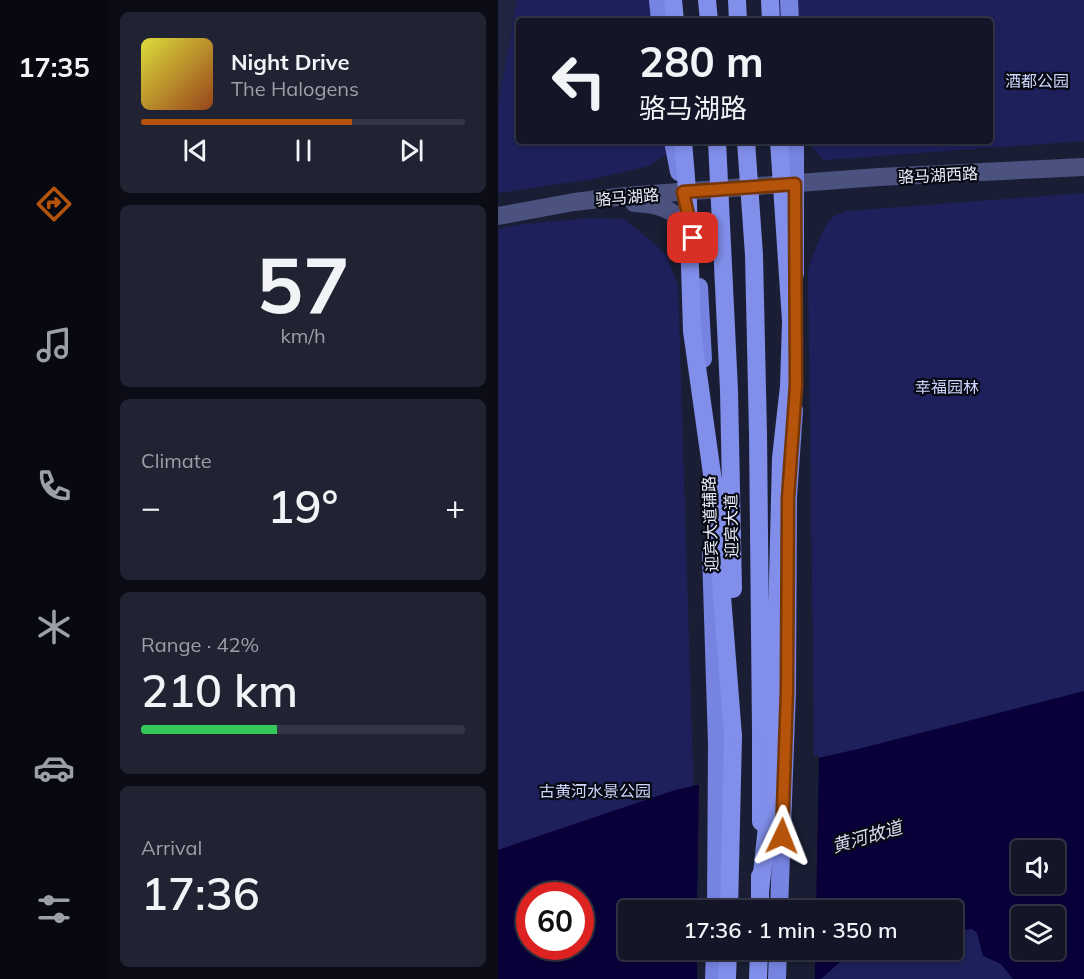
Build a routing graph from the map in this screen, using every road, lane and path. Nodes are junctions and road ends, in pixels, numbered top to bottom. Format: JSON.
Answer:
{"nodes":[{"id":1,"x":658,"y":0,"type":"edge"},
{"id":2,"x":673,"y":0,"type":"edge"},
{"id":3,"x":707,"y":0,"type":"edge"},
{"id":4,"x":737,"y":0,"type":"edge"},
{"id":5,"x":770,"y":0,"type":"edge"},
{"id":6,"x":789,"y":0,"type":"edge"},
{"id":7,"x":660,"y":18,"type":"edge"},
{"id":8,"x":675,"y":18,"type":"edge"},
{"id":9,"x":709,"y":18,"type":"edge"},
{"id":10,"x":738,"y":18,"type":"edge"},
{"id":11,"x":771,"y":18,"type":"edge"},
{"id":12,"x":790,"y":18,"type":"edge"},
{"id":13,"x":674,"y":144,"type":"edge"},
{"id":14,"x":683,"y":144,"type":"edge"},
{"id":15,"x":717,"y":144,"type":"edge"},
{"id":16,"x":746,"y":144,"type":"edge"},
{"id":17,"x":779,"y":144,"type":"edge"},
{"id":18,"x":795,"y":144,"type":"edge"},
{"id":19,"x":1084,"y":167,"type":"edge"},
{"id":20,"x":794,"y":185,"type":"junction"},
{"id":21,"x":683,"y":192,"type":"junction"},
{"id":22,"x":498,"y":218,"type":"edge"},
{"id":23,"x":694,"y":245,"type":"junction"},
{"id":24,"x":724,"y":737,"type":"junction"},
{"id":25,"x":760,"y":892,"type":"junction"},
{"id":26,"x":716,"y":900,"type":"edge"},
{"id":27,"x":729,"y":900,"type":"edge"},
{"id":28,"x":760,"y":900,"type":"edge"},
{"id":29,"x":779,"y":900,"type":"edge"},
{"id":30,"x":715,"y":960,"type":"edge"},
{"id":31,"x":728,"y":960,"type":"edge"},
{"id":32,"x":759,"y":960,"type":"edge"},
{"id":33,"x":778,"y":960,"type":"edge"},
{"id":34,"x":714,"y":979,"type":"edge"},
{"id":35,"x":727,"y":979,"type":"edge"},
{"id":36,"x":758,"y":979,"type":"edge"},
{"id":37,"x":777,"y":979,"type":"edge"}],
"edges":[{"from":1,"to":7,"type":"main road"},
{"from":2,"to":8,"type":"highway"},
{"from":3,"to":9,"type":"highway"},
{"from":4,"to":10,"type":"highway"},
{"from":5,"to":11,"type":"highway"},
{"from":6,"to":12,"type":"main road"},
{"from":13,"to":21,"type":"main road","name":"迎宾大道辅路"},
{"from":14,"to":24,"type":"highway","bridge":true},
{"from":15,"to":24,"type":"highway","name":"迎宾大道","bridge":true},
{"from":16,"to":25,"type":"highway","name":"迎宾大道","bridge":true},
{"from":17,"to":25,"type":"highway","bridge":true},
{"from":18,"to":20,"type":"main road"},
{"from":19,"to":20,"type":"street","name":"骆马湖西路"},
{"from":20,"to":21,"type":"street","name":"骆马湖路"},
{"from":20,"to":29,"type":"main road"},
{"from":21,"to":22,"type":"street","name":"骆马湖路"},
{"from":21,"to":23,"type":"main road","name":"迎宾大道辅路"},
{"from":22,"to":23,"type":"street"},
{"from":23,"to":24,"type":"main road","name":"迎宾大道辅路"},
{"from":24,"to":26,"type":"main road","name":"迎宾大道辅路"},
{"from":24,"to":27,"type":"highway","name":"迎宾大道"},
{"from":25,"to":28,"type":"highway","name":"迎宾大道"},
{"from":30,"to":34,"type":"main road"},
{"from":31,"to":35,"type":"highway"},
{"from":32,"to":36,"type":"highway"},
{"from":33,"to":37,"type":"main road"}]}
